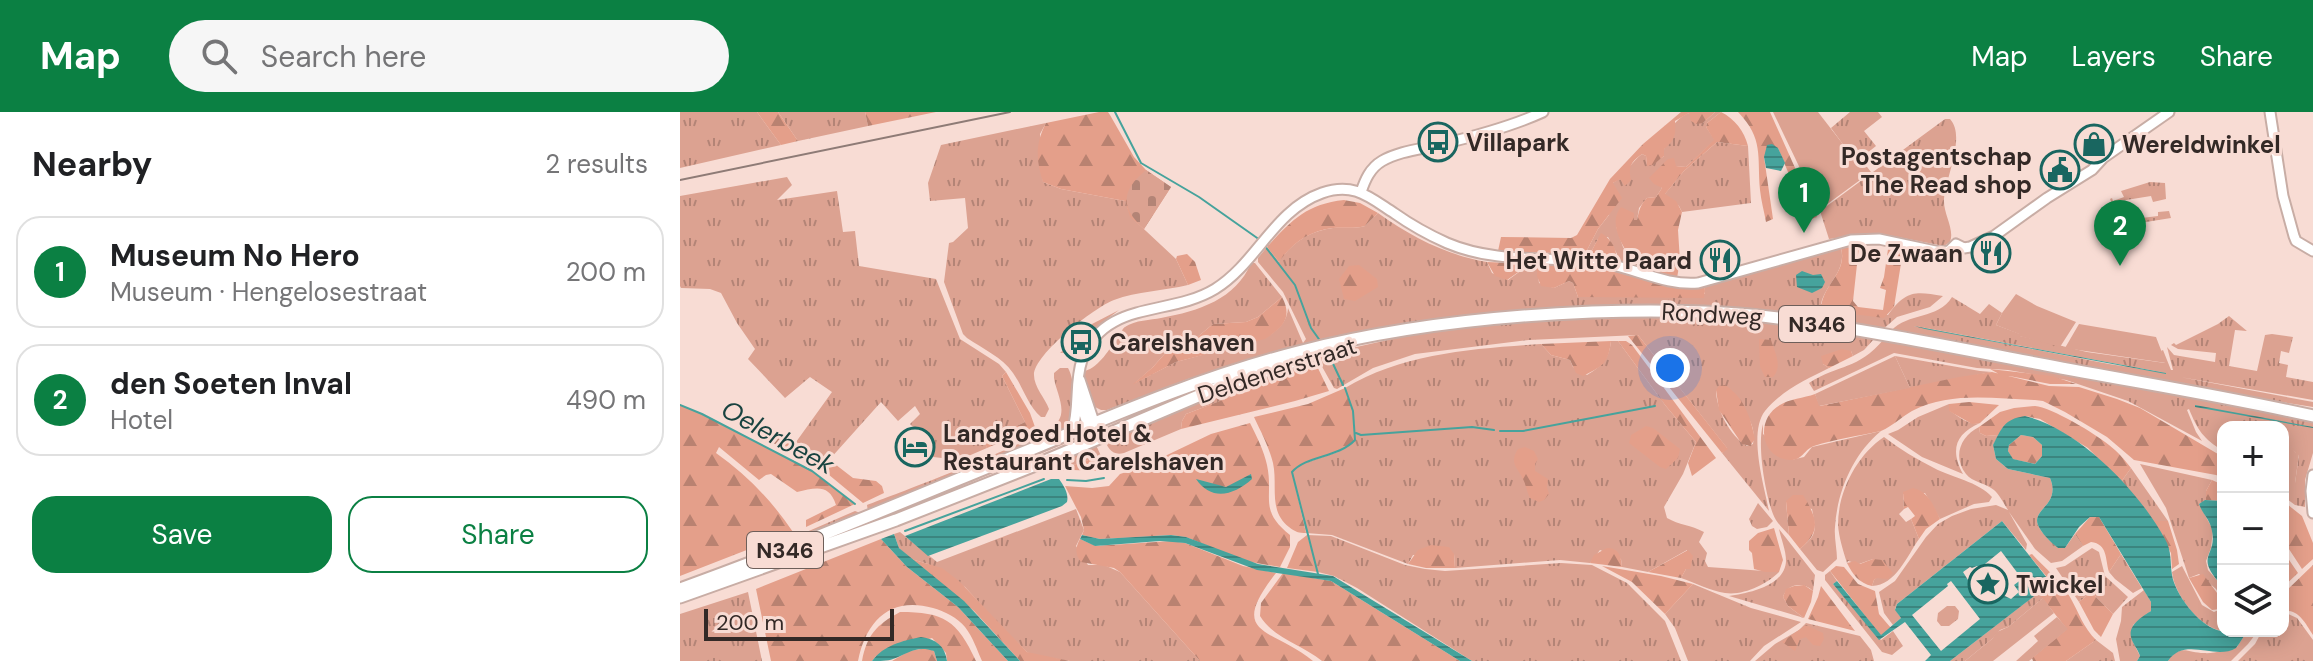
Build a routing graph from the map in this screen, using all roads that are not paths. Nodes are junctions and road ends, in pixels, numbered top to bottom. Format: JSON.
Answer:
{"nodes":[{"id":1,"x":1543,"y":112,"type":"edge"},
{"id":2,"x":2169,"y":112,"type":"edge"},
{"id":3,"x":2270,"y":112,"type":"edge"},
{"id":4,"x":1361,"y":192,"type":"junction"},
{"id":5,"x":2313,"y":251,"type":"edge"},
{"id":6,"x":1429,"y":327,"type":"junction"},
{"id":7,"x":1247,"y":367,"type":"joint"},
{"id":8,"x":1079,"y":377,"type":"junction"},
{"id":9,"x":1077,"y":394,"type":"junction"},
{"id":10,"x":2313,"y":413,"type":"edge"},
{"id":11,"x":1092,"y":424,"type":"junction"},
{"id":12,"x":1072,"y":432,"type":"junction"},
{"id":13,"x":1099,"y":437,"type":"junction"},
{"id":14,"x":2313,"y":475,"type":"edge"},
{"id":15,"x":2313,"y":513,"type":"edge"},
{"id":16,"x":680,"y":589,"type":"edge"},
{"id":17,"x":680,"y":597,"type":"edge"}],
"edges":[{"from":1,"to":4,"type":"street"},
{"from":2,"to":4,"type":"street"},
{"from":3,"to":5,"type":"street"},
{"from":4,"to":8,"type":"street"},
{"from":6,"to":7,"type":"main road","name":"Rondweg","number":"N346"},
{"from":6,"to":10,"type":"main road","name":"Rondweg","number":"N346"},
{"from":6,"to":13,"type":"main road","name":"Deldenerstraat","number":"N346"},
{"from":7,"to":11,"type":"main road","name":"Deldenerstraat","number":"N346"},
{"from":8,"to":9,"type":"street"},
{"from":8,"to":11,"type":"street"},
{"from":9,"to":11,"type":"street"},
{"from":9,"to":12,"type":"street"},
{"from":11,"to":12,"type":"main road","name":"Deldenerstraat","number":"N346"},
{"from":11,"to":13,"type":"street"},
{"from":12,"to":16,"type":"main road","name":"Deldenerstraat","number":"N346"},
{"from":13,"to":17,"type":"main road","name":"Deldenerstraat","number":"N346"},
{"from":14,"to":15,"type":"street"}]}
